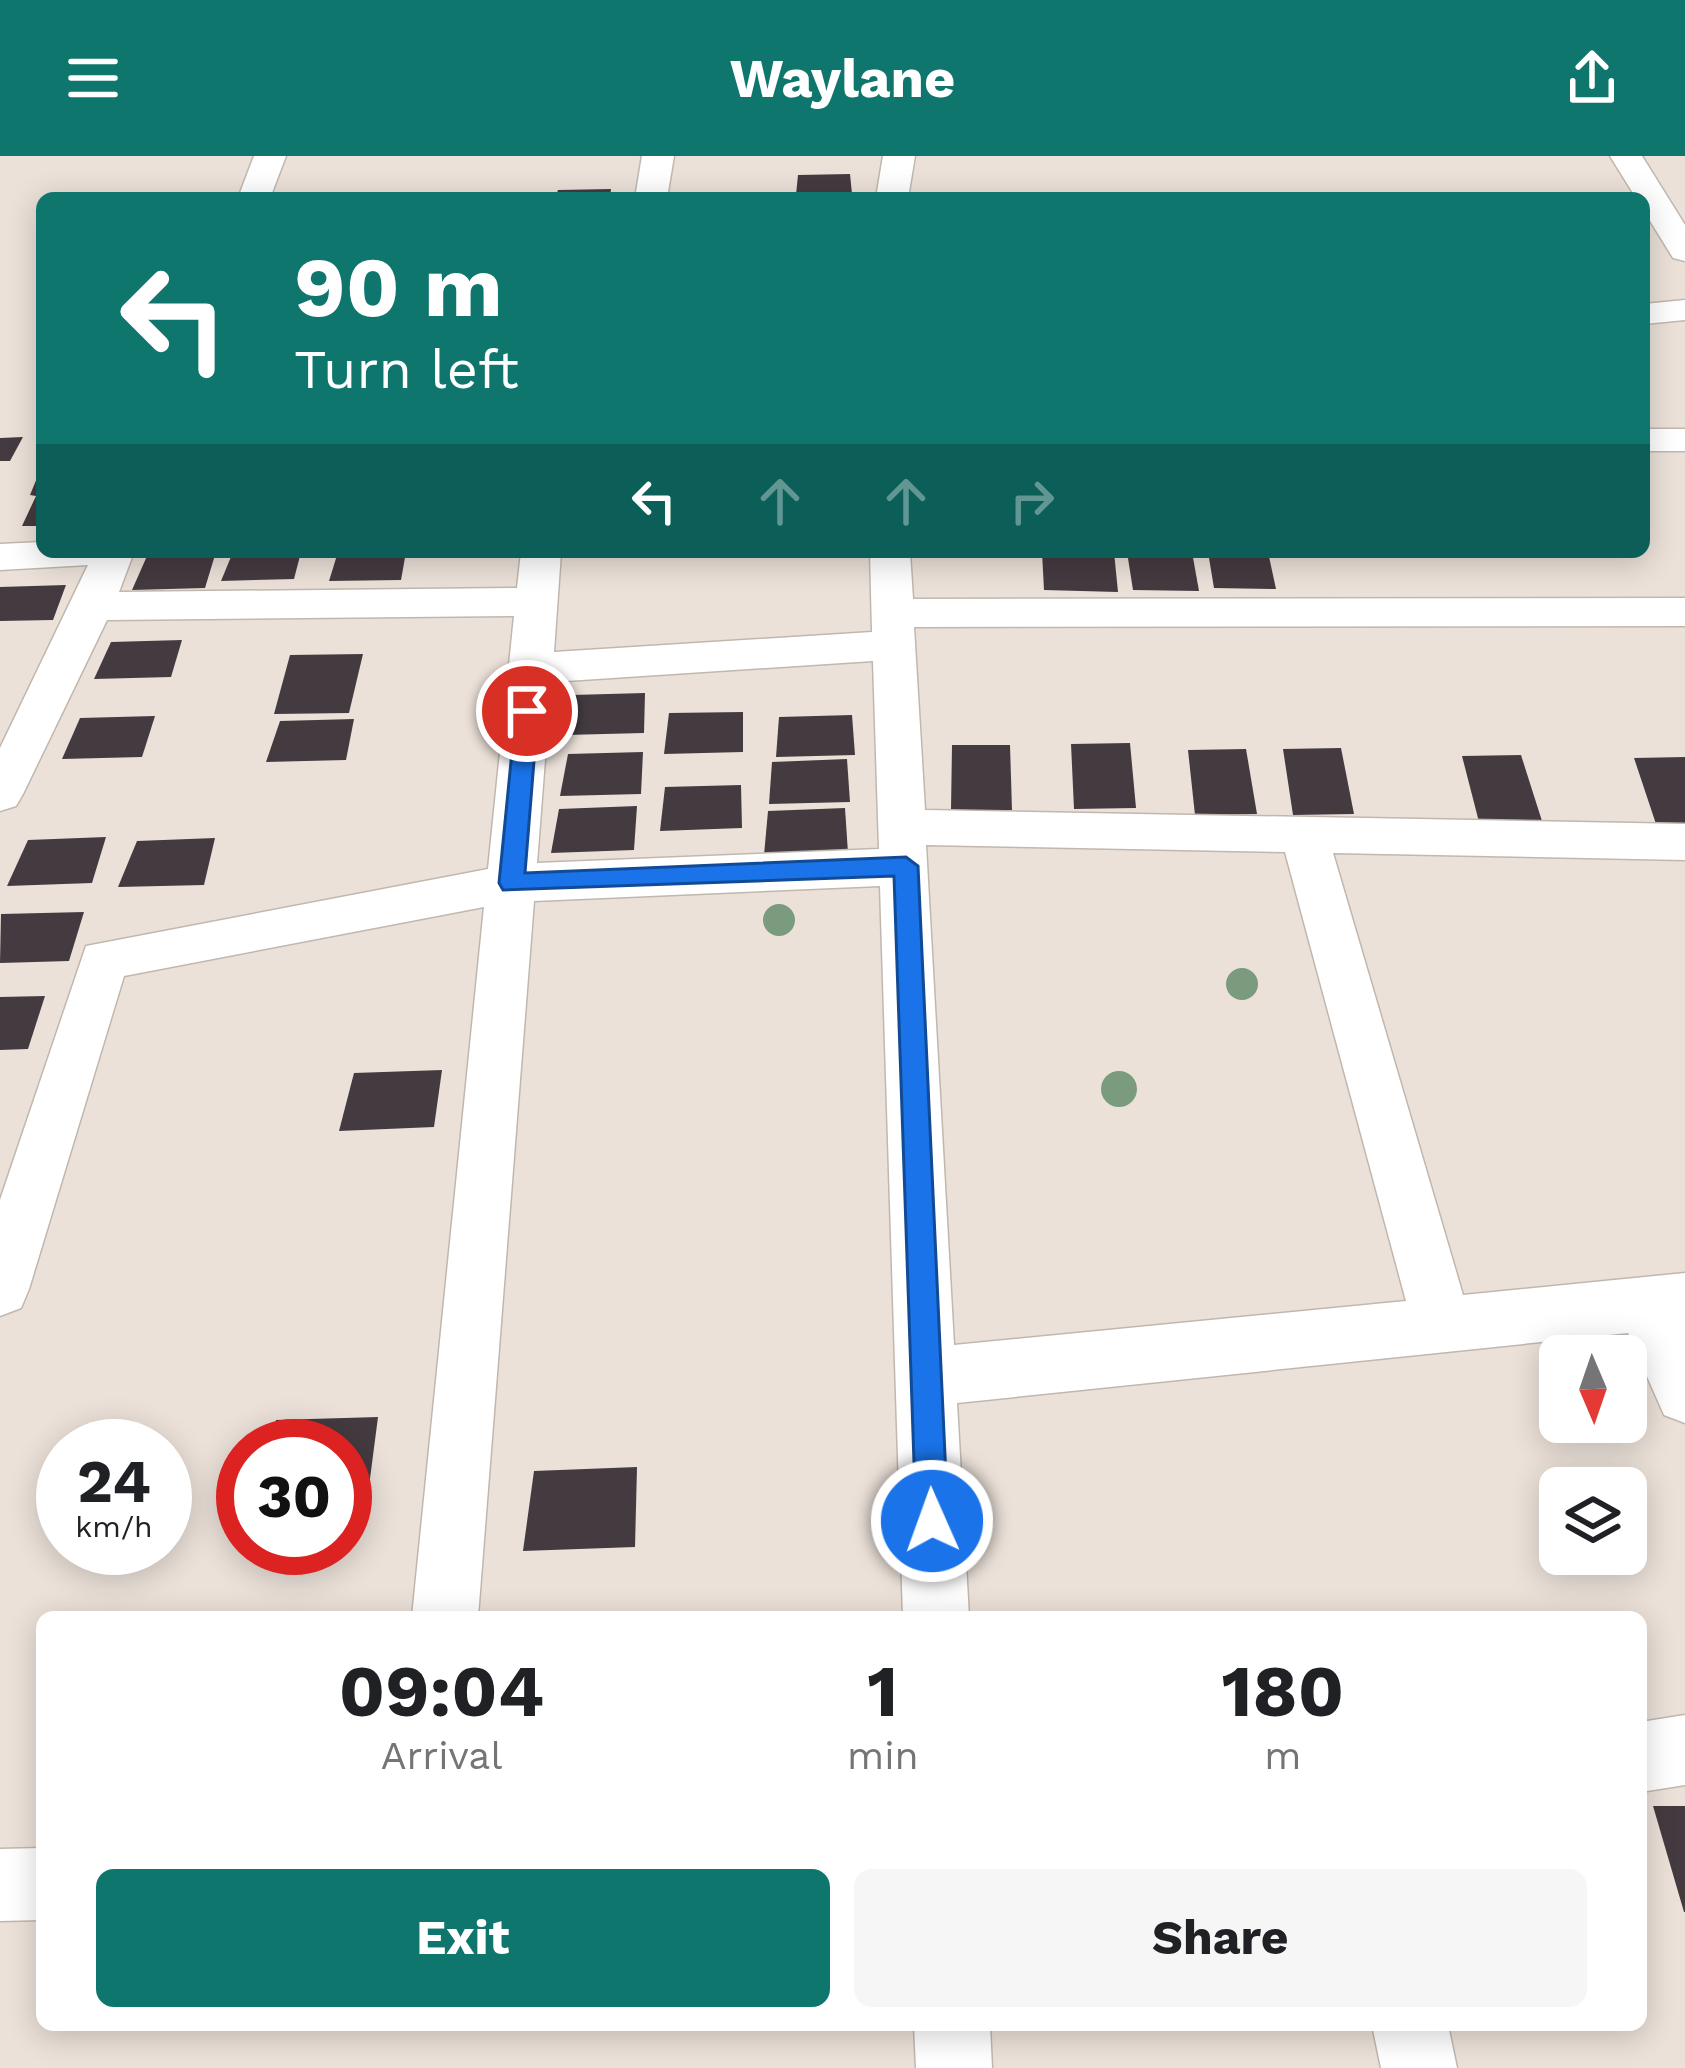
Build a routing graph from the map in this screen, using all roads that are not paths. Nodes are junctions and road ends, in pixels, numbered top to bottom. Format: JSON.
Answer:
{"nodes":[{"id":1,"x":270,"y":156,"type":"edge"},
{"id":2,"x":658,"y":156,"type":"edge"},
{"id":3,"x":899,"y":156,"type":"edge"},
{"id":4,"x":1626,"y":156,"type":"edge"},
{"id":5,"x":256,"y":192,"type":"edge"},
{"id":6,"x":652,"y":192,"type":"edge"},
{"id":7,"x":893,"y":192,"type":"edge"},
{"id":8,"x":1674,"y":217,"type":"edge"},
{"id":9,"x":1685,"y":251,"type":"edge"},
{"id":10,"x":1685,"y":310,"type":"edge"},
{"id":11,"x":1650,"y":313,"type":"edge"},
{"id":12,"x":1650,"y":440,"type":"edge"},
{"id":13,"x":1685,"y":440,"type":"edge"},
{"id":14,"x":36,"y":555,"type":"edge"},
{"id":15,"x":0,"y":557,"type":"edge"},
{"id":16,"x":112,"y":558,"type":"edge"},
{"id":17,"x":890,"y":558,"type":"edge"},
{"id":18,"x":539,"y":577,"type":"edge"},
{"id":19,"x":93,"y":606,"type":"junction"},
{"id":20,"x":1685,"y":612,"type":"edge"},
{"id":21,"x":892,"y":629,"type":"junction"},
{"id":22,"x":531,"y":668,"type":"junction"},
{"id":23,"x":5,"y":774,"type":"edge"},
{"id":24,"x":1304,"y":835,"type":"junction"},
{"id":25,"x":1685,"y":842,"type":"edge"},
{"id":26,"x":905,"y":846,"type":"junction"},
{"id":27,"x":512,"y":883,"type":"junction"},
{"id":28,"x":0,"y":1289,"type":"edge"},
{"id":29,"x":1665,"y":1302,"type":"edge"},
{"id":30,"x":1442,"y":1324,"type":"junction"},
{"id":31,"x":926,"y":1377,"type":"junction"},
{"id":32,"x":1685,"y":1394,"type":"edge"},
{"id":33,"x":446,"y":1611,"type":"edge"},
{"id":34,"x":936,"y":1611,"type":"edge"},
{"id":35,"x":1685,"y":1750,"type":"edge"},
{"id":36,"x":1647,"y":1755,"type":"edge"},
{"id":37,"x":36,"y":1884,"type":"edge"},
{"id":38,"x":0,"y":1886,"type":"edge"},
{"id":39,"x":952,"y":2031,"type":"edge"},
{"id":40,"x":1411,"y":2031,"type":"edge"},
{"id":41,"x":954,"y":2068,"type":"edge"},
{"id":42,"x":1419,"y":2068,"type":"edge"}],
"edges":[{"from":1,"to":5,"type":"street"},
{"from":2,"to":6,"type":"street"},
{"from":3,"to":7,"type":"street"},
{"from":4,"to":8,"type":"street"},
{"from":8,"to":9,"type":"street"},
{"from":10,"to":11,"type":"street"},
{"from":12,"to":13,"type":"street"},
{"from":14,"to":15,"type":"street"},
{"from":16,"to":19,"type":"street"},
{"from":17,"to":21,"type":"street"},
{"from":18,"to":19,"type":"street"},
{"from":18,"to":22,"type":"street"},
{"from":19,"to":23,"type":"street"},
{"from":20,"to":21,"type":"street"},
{"from":21,"to":22,"type":"street"},
{"from":21,"to":26,"type":"street"},
{"from":22,"to":27,"type":"street"},
{"from":24,"to":25,"type":"street"},
{"from":24,"to":26,"type":"street"},
{"from":24,"to":30,"type":"street"},
{"from":26,"to":27,"type":"street"},
{"from":26,"to":31,"type":"street"},
{"from":27,"to":28,"type":"street"},
{"from":27,"to":33,"type":"street"},
{"from":29,"to":30,"type":"street"},
{"from":29,"to":32,"type":"street"},
{"from":30,"to":31,"type":"street"},
{"from":31,"to":34,"type":"street"},
{"from":35,"to":36,"type":"street"},
{"from":37,"to":38,"type":"street"},
{"from":39,"to":41,"type":"street"},
{"from":40,"to":42,"type":"street"}]}
